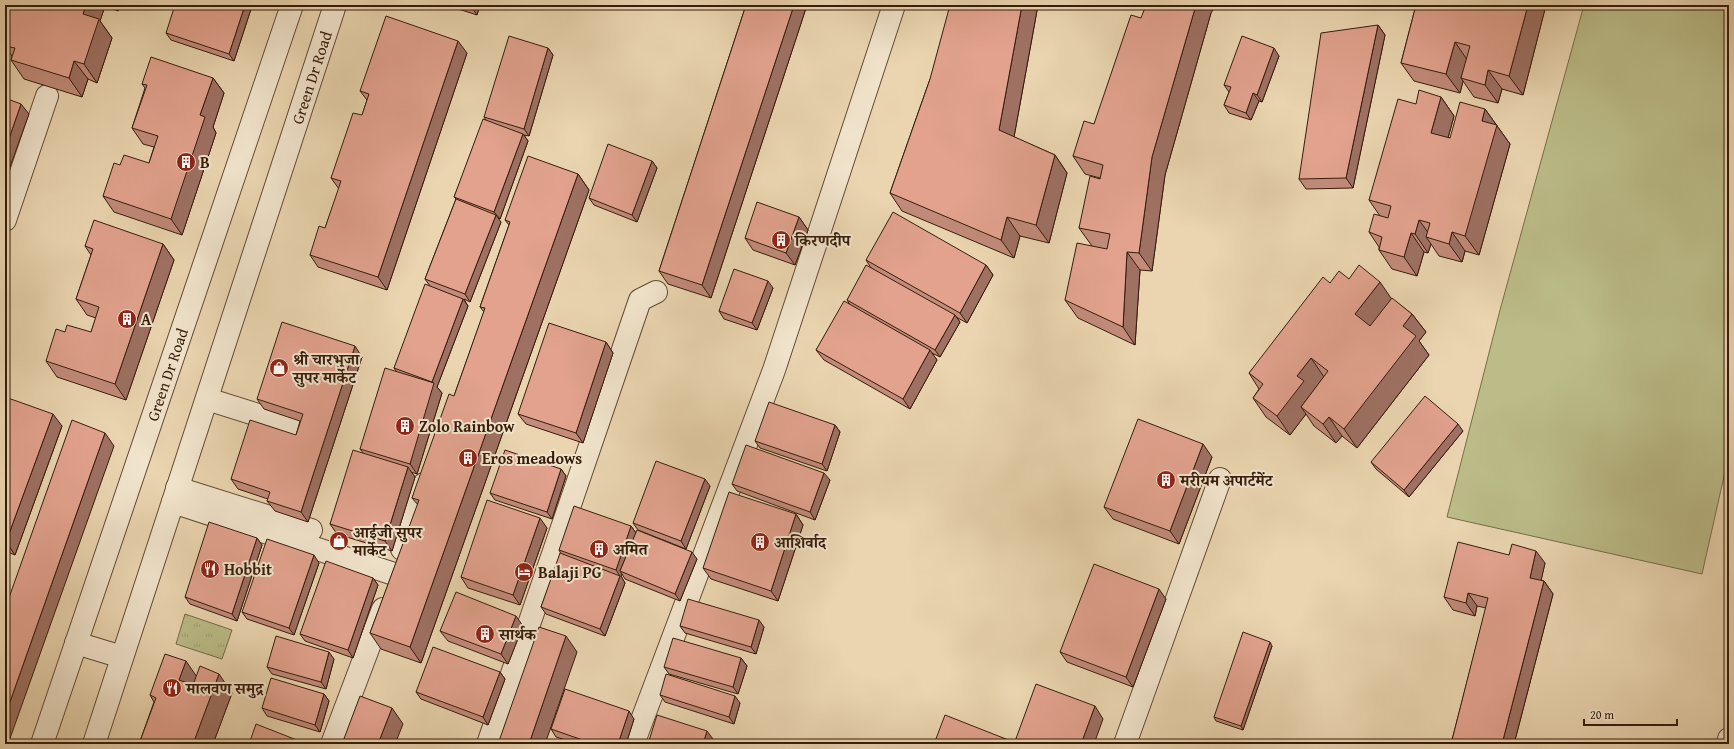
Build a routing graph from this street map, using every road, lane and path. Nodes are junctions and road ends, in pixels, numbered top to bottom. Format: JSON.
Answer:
{"nodes":[{"id":1,"x":292,"y":5,"type":"edge"},
{"id":2,"x":335,"y":5,"type":"edge"},
{"id":3,"x":894,"y":5,"type":"edge"},
{"id":4,"x":47,"y":96,"type":"edge"},
{"id":5,"x":5,"y":220,"type":"edge"},
{"id":6,"x":648,"y":296,"type":"dead end"},
{"id":7,"x":207,"y":399,"type":"junction"},
{"id":8,"x":294,"y":426,"type":"edge"},
{"id":9,"x":1220,"y":479,"type":"dead end"},
{"id":10,"x":424,"y":484,"type":"edge"},
{"id":11,"x":175,"y":495,"type":"junction"},
{"id":12,"x":311,"y":530,"type":"dead end"},
{"id":13,"x":394,"y":574,"type":"junction"},
{"id":14,"x":76,"y":644,"type":"junction"},
{"id":15,"x":122,"y":658,"type":"junction"},
{"id":16,"x":1729,"y":739,"type":"edge"},
{"id":17,"x":42,"y":744,"type":"edge"},
{"id":18,"x":94,"y":744,"type":"edge"},
{"id":19,"x":332,"y":744,"type":"edge"},
{"id":20,"x":488,"y":744,"type":"edge"},
{"id":21,"x":633,"y":744,"type":"edge"},
{"id":22,"x":1125,"y":744,"type":"edge"},
{"id":23,"x":1728,"y":744,"type":"edge"}],
"edges":[{"from":1,"to":14,"type":"street","name":"Green Dr Road"},
{"from":2,"to":7,"type":"street","name":"Green Dr Road"},
{"from":3,"to":21,"type":"street"},
{"from":4,"to":5,"type":"street"},
{"from":6,"to":20,"type":"street"},
{"from":7,"to":8,"type":"street"},
{"from":7,"to":11,"type":"street","name":"Green Dr Road"},
{"from":9,"to":22,"type":"street"},
{"from":10,"to":13,"type":"street"},
{"from":11,"to":12,"type":"street"},
{"from":11,"to":13,"type":"street"},
{"from":11,"to":15,"type":"street","name":"Green Dr Road"},
{"from":13,"to":19,"type":"street"},
{"from":14,"to":15,"type":"street"},
{"from":14,"to":17,"type":"street","name":"Green Dr Road"},
{"from":15,"to":18,"type":"street","name":"Green Dr Road"},
{"from":16,"to":23,"type":"street"}]}
